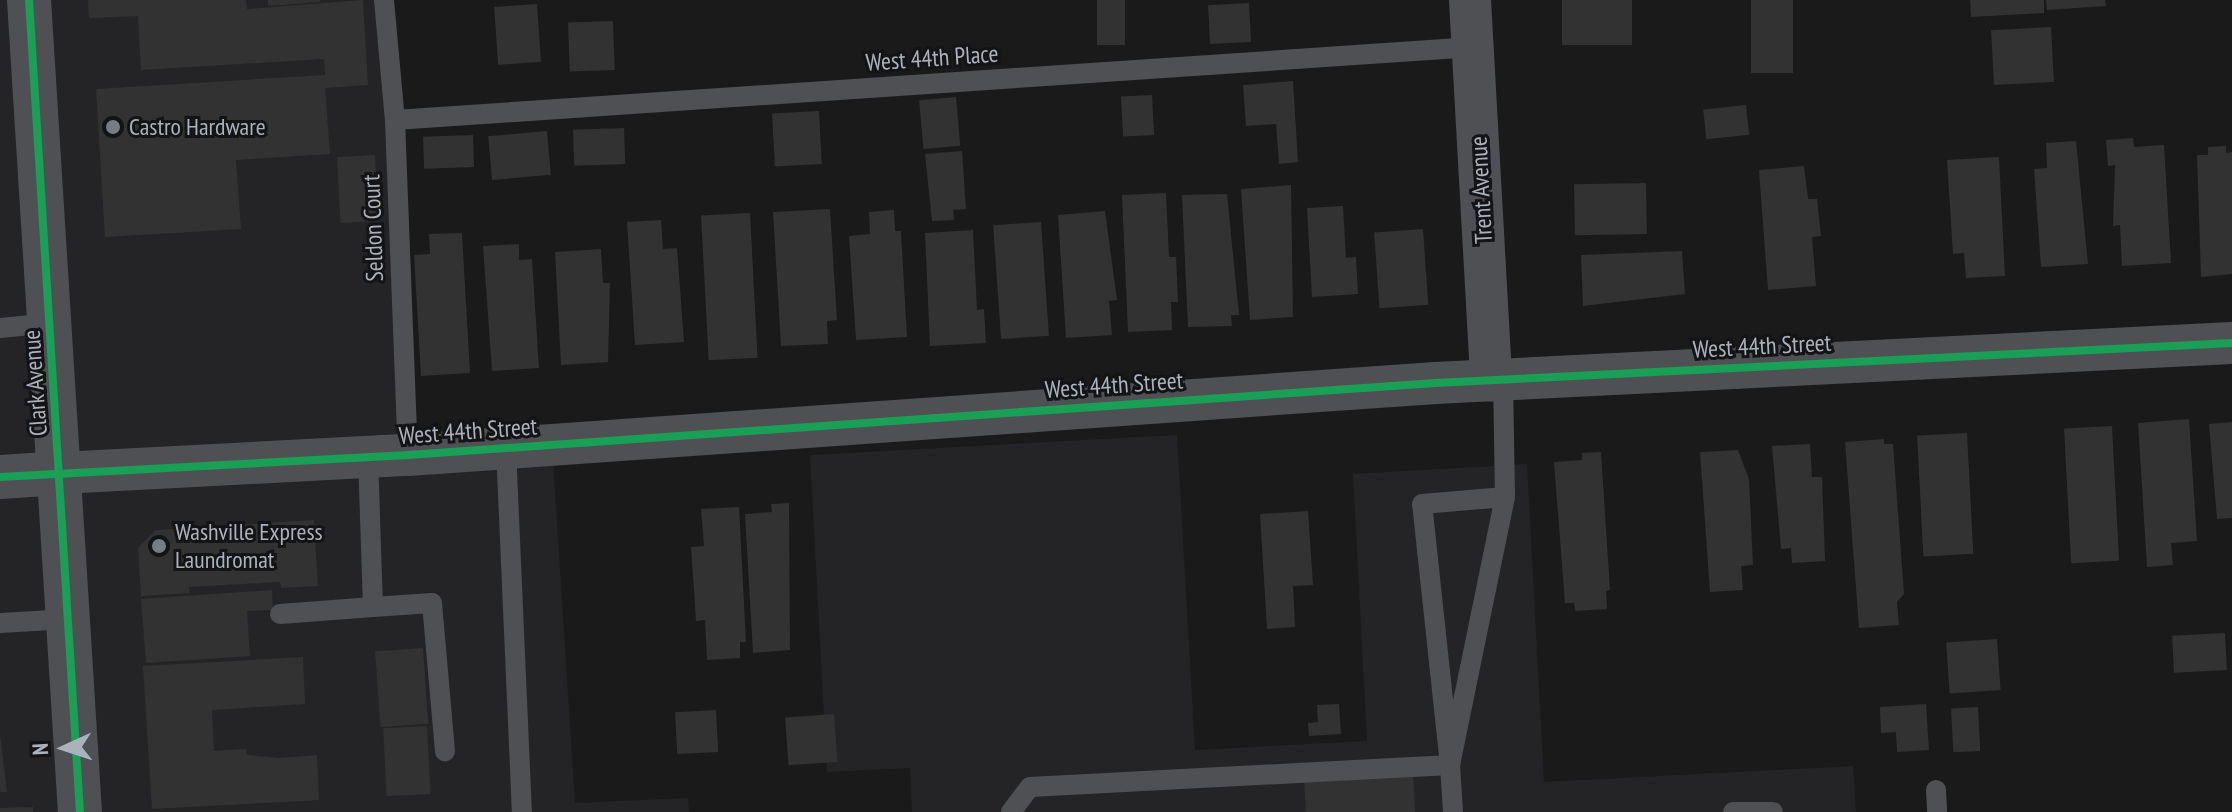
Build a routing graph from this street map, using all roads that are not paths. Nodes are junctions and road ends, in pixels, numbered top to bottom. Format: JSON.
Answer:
{"nodes":[{"id":1,"x":29,"y":0,"type":"edge"},
{"id":2,"x":384,"y":0,"type":"edge"},
{"id":3,"x":1470,"y":0,"type":"edge"},
{"id":4,"x":1474,"y":47,"type":"junction"},
{"id":5,"x":395,"y":120,"type":"junction"},
{"id":6,"x":51,"y":323,"type":"junction"},
{"id":7,"x":0,"y":328,"type":"edge"},
{"id":8,"x":2232,"y":343,"type":"edge"},
{"id":9,"x":1497,"y":380,"type":"junction"},
{"id":10,"x":506,"y":448,"type":"junction"},
{"id":11,"x":388,"y":456,"type":"junction"},
{"id":12,"x":61,"y":473,"type":"junction"},
{"id":13,"x":0,"y":477,"type":"edge"},
{"id":14,"x":1505,"y":497,"type":"junction"},
{"id":15,"x":373,"y":607,"type":"junction"},
{"id":16,"x":280,"y":614,"type":"dead end"},
{"id":17,"x":69,"y":619,"type":"junction"},
{"id":18,"x":0,"y":623,"type":"edge"},
{"id":19,"x":445,"y":751,"type":"dead end"},
{"id":20,"x":1450,"y":765,"type":"junction"},
{"id":21,"x":1936,"y":790,"type":"dead end"},
{"id":22,"x":80,"y":812,"type":"edge"},
{"id":23,"x":522,"y":812,"type":"edge"},
{"id":24,"x":1011,"y":812,"type":"edge"},
{"id":25,"x":1453,"y":812,"type":"edge"},
{"id":26,"x":1733,"y":812,"type":"edge"},
{"id":27,"x":1773,"y":812,"type":"edge"},
{"id":28,"x":1937,"y":812,"type":"edge"}],
"edges":[{"from":1,"to":6,"type":"street","name":"Clark Avenue"},
{"from":2,"to":5,"type":"lane","name":"Seldon Court"},
{"from":3,"to":4,"type":"street","name":"Trent Avenue"},
{"from":4,"to":5,"type":"lane","name":"West 44th Place"},
{"from":4,"to":9,"type":"street","name":"Trent Avenue"},
{"from":5,"to":11,"type":"lane","name":"Seldon Court"},
{"from":6,"to":7,"type":"lane"},
{"from":6,"to":12,"type":"street","name":"Clark Avenue"},
{"from":8,"to":9,"type":"street","name":"West 44th Street"},
{"from":9,"to":10,"type":"street","name":"West 44th Street"},
{"from":9,"to":14,"type":"lane"},
{"from":10,"to":11,"type":"street","name":"West 44th Street"},
{"from":10,"to":23,"type":"lane"},
{"from":11,"to":12,"type":"street","name":"West 44th Street"},
{"from":11,"to":15,"type":"lane","name":"Seldon Court"},
{"from":12,"to":13,"type":"street","name":"West 44th Street"},
{"from":12,"to":17,"type":"street","name":"Clark Avenue"},
{"from":14,"to":20,"type":"lane"},
{"from":14,"to":20,"type":"lane"},
{"from":15,"to":16,"type":"lane"},
{"from":15,"to":19,"type":"lane"},
{"from":17,"to":18,"type":"lane"},
{"from":17,"to":22,"type":"street","name":"Clark Avenue"},
{"from":20,"to":24,"type":"lane"},
{"from":20,"to":25,"type":"lane"},
{"from":21,"to":28,"type":"lane"},
{"from":26,"to":27,"type":"lane"}]}
